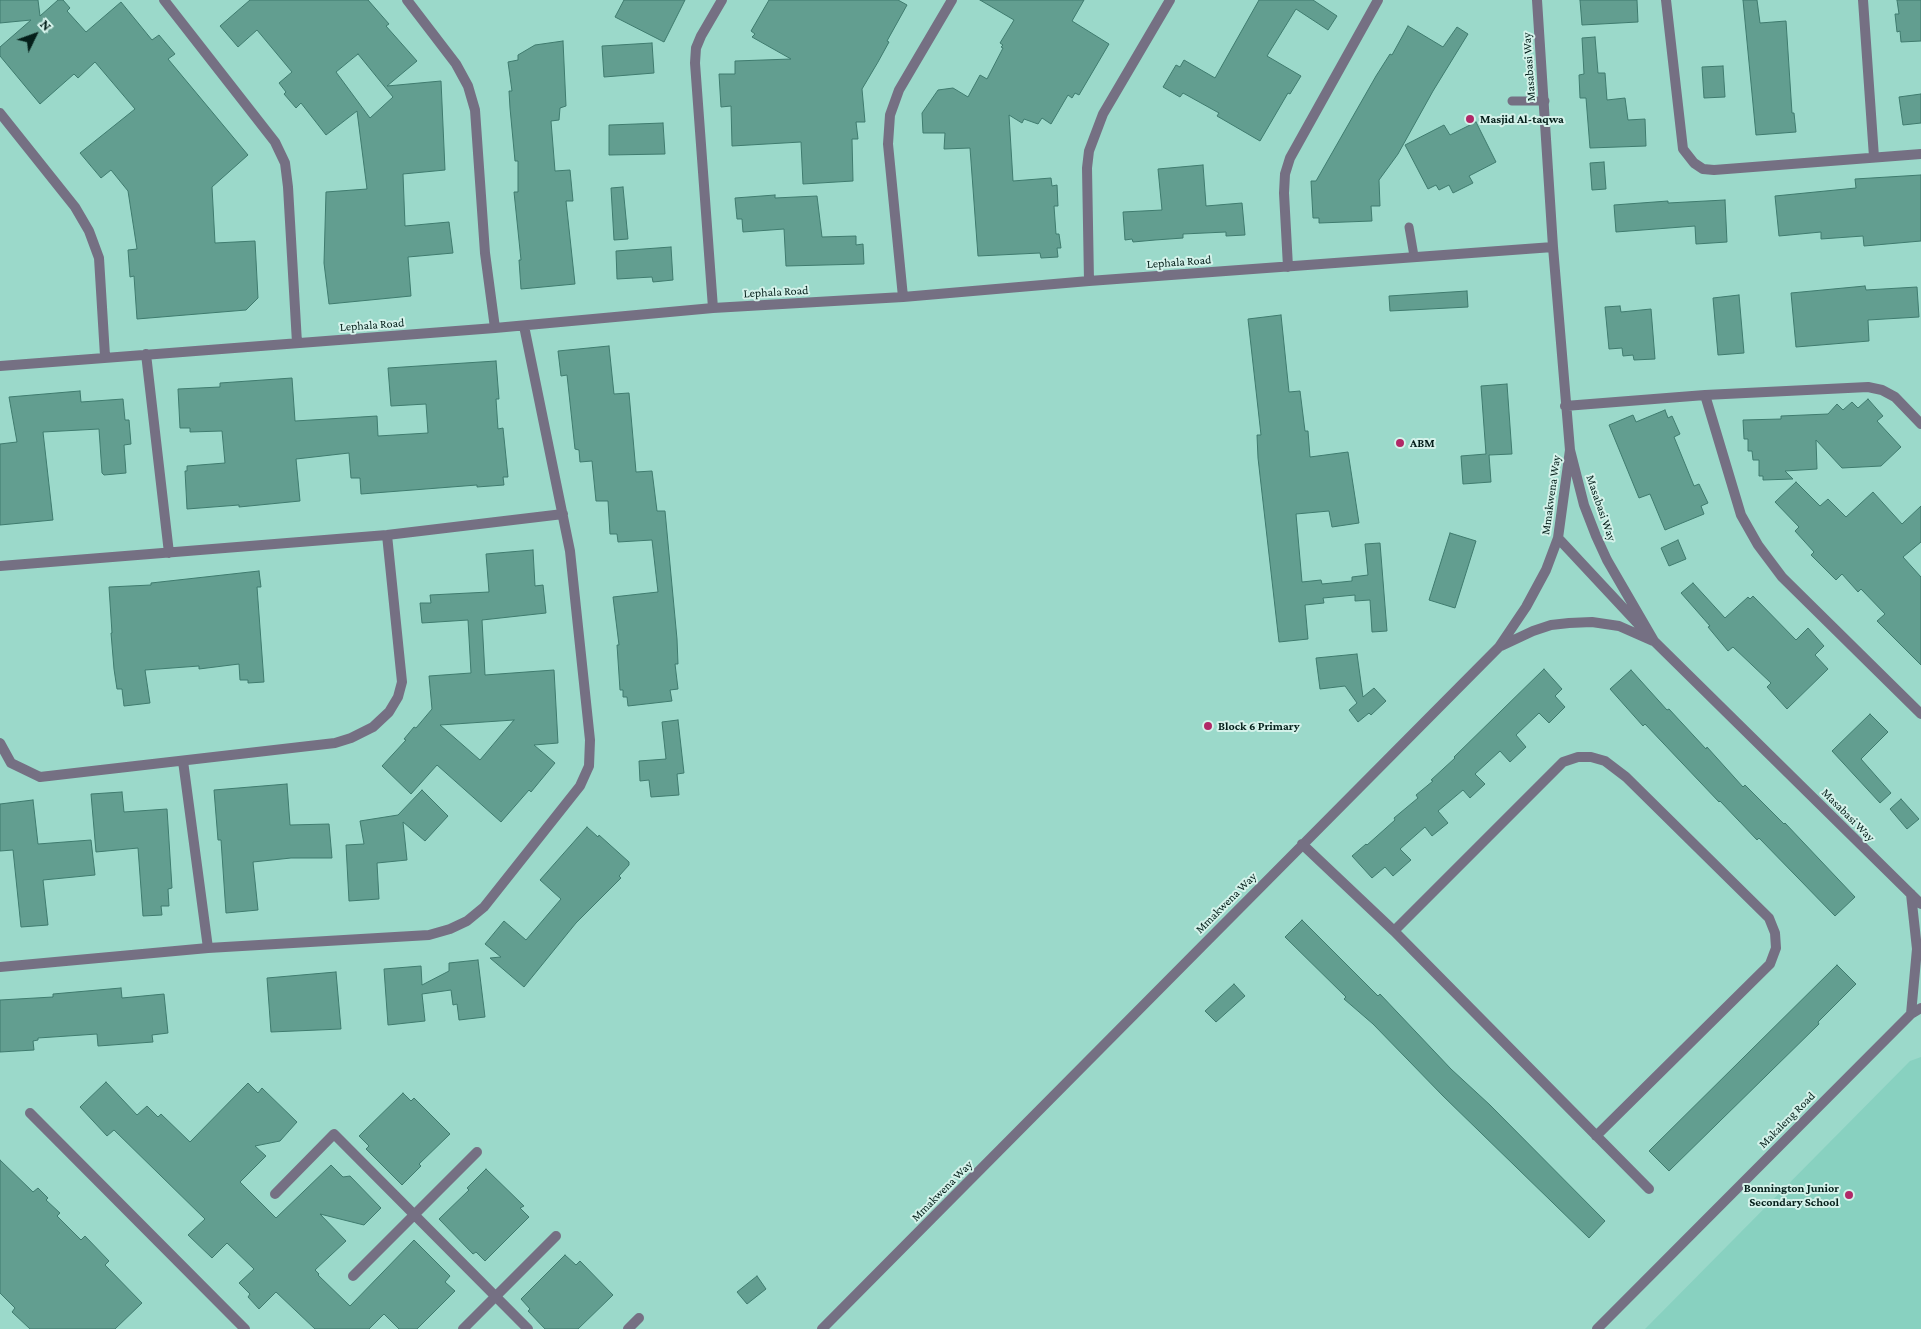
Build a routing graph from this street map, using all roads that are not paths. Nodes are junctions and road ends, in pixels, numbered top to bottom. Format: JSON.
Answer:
{"nodes":[{"id":1,"x":164,"y":0,"type":"edge"},
{"id":2,"x":407,"y":0,"type":"edge"},
{"id":3,"x":722,"y":0,"type":"edge"},
{"id":4,"x":952,"y":0,"type":"edge"},
{"id":5,"x":1170,"y":0,"type":"edge"},
{"id":6,"x":1378,"y":0,"type":"edge"},
{"id":7,"x":1537,"y":0,"type":"edge"},
{"id":8,"x":1666,"y":0,"type":"edge"},
{"id":9,"x":1863,"y":0,"type":"edge"},
{"id":10,"x":1512,"y":101,"type":"dead end"},
{"id":11,"x":1544,"y":101,"type":"junction"},
{"id":12,"x":0,"y":114,"type":"edge"},
{"id":13,"x":1921,"y":154,"type":"edge"},
{"id":14,"x":1874,"y":158,"type":"junction"},
{"id":15,"x":1409,"y":227,"type":"dead end"},
{"id":16,"x":1553,"y":247,"type":"junction"},
{"id":17,"x":1414,"y":256,"type":"junction"},
{"id":18,"x":1288,"y":267,"type":"junction"},
{"id":19,"x":1089,"y":281,"type":"junction"},
{"id":20,"x":903,"y":297,"type":"junction"},
{"id":21,"x":713,"y":308,"type":"junction"},
{"id":22,"x":524,"y":326,"type":"junction"},
{"id":23,"x":495,"y":328,"type":"junction"},
{"id":24,"x":297,"y":343,"type":"junction"},
{"id":25,"x":146,"y":354,"type":"junction"},
{"id":26,"x":105,"y":356,"type":"junction"},
{"id":27,"x":0,"y":366,"type":"edge"},
{"id":28,"x":1705,"y":395,"type":"junction"},
{"id":29,"x":1565,"y":406,"type":"junction"},
{"id":30,"x":1921,"y":424,"type":"edge"},
{"id":31,"x":1570,"y":450,"type":"junction"},
{"id":32,"x":563,"y":514,"type":"junction"},
{"id":33,"x":387,"y":536,"type":"junction"},
{"id":34,"x":1558,"y":538,"type":"junction"},
{"id":35,"x":169,"y":553,"type":"junction"},
{"id":36,"x":0,"y":566,"type":"edge"},
{"id":37,"x":1654,"y":641,"type":"junction"},
{"id":38,"x":1499,"y":647,"type":"junction"},
{"id":39,"x":1921,"y":714,"type":"edge"},
{"id":40,"x":0,"y":743,"type":"edge"},
{"id":41,"x":183,"y":762,"type":"junction"},
{"id":42,"x":1302,"y":844,"type":"junction"},
{"id":43,"x":1911,"y":894,"type":"junction"},
{"id":44,"x":1921,"y":898,"type":"edge"},
{"id":45,"x":1921,"y":904,"type":"edge"},
{"id":46,"x":1394,"y":932,"type":"junction"},
{"id":47,"x":208,"y":948,"type":"junction"},
{"id":48,"x":0,"y":968,"type":"edge"},
{"id":49,"x":1921,"y":1008,"type":"edge"},
{"id":50,"x":1911,"y":1014,"type":"junction"},
{"id":51,"x":30,"y":1113,"type":"dead end"},
{"id":52,"x":1596,"y":1136,"type":"junction"},
{"id":53,"x":477,"y":1152,"type":"dead end"},
{"id":54,"x":1649,"y":1189,"type":"dead end"},
{"id":55,"x":275,"y":1194,"type":"dead end"},
{"id":56,"x":415,"y":1215,"type":"junction"},
{"id":57,"x":556,"y":1236,"type":"dead end"},
{"id":58,"x":353,"y":1276,"type":"dead end"},
{"id":59,"x":496,"y":1296,"type":"junction"},
{"id":60,"x":639,"y":1318,"type":"dead end"},
{"id":61,"x":245,"y":1329,"type":"edge"},
{"id":62,"x":463,"y":1329,"type":"edge"},
{"id":63,"x":528,"y":1329,"type":"edge"},
{"id":64,"x":628,"y":1329,"type":"edge"},
{"id":65,"x":822,"y":1329,"type":"edge"},
{"id":66,"x":1597,"y":1329,"type":"edge"}],
"edges":[{"from":1,"to":24,"type":"street"},
{"from":2,"to":23,"type":"street"},
{"from":3,"to":21,"type":"street"},
{"from":4,"to":20,"type":"street"},
{"from":5,"to":19,"type":"street"},
{"from":6,"to":18,"type":"street"},
{"from":7,"to":11,"type":"street","name":"Masabasi Way"},
{"from":8,"to":14,"type":"street"},
{"from":9,"to":14,"type":"street"},
{"from":10,"to":11,"type":"lane"},
{"from":11,"to":16,"type":"street","name":"Masabasi Way"},
{"from":12,"to":26,"type":"street"},
{"from":13,"to":14,"type":"street"},
{"from":15,"to":17,"type":"lane"},
{"from":16,"to":17,"type":"street","name":"Lephala Road"},
{"from":16,"to":29,"type":"street","name":"Masabasi Way"},
{"from":17,"to":18,"type":"street","name":"Lephala Road"},
{"from":18,"to":19,"type":"street","name":"Lephala Road"},
{"from":19,"to":20,"type":"street","name":"Lephala Road"},
{"from":20,"to":21,"type":"street","name":"Lephala Road"},
{"from":21,"to":22,"type":"street","name":"Lephala Road"},
{"from":22,"to":23,"type":"street","name":"Lephala Road"},
{"from":22,"to":32,"type":"street"},
{"from":23,"to":24,"type":"street","name":"Lephala Road"},
{"from":24,"to":25,"type":"street","name":"Lephala Road"},
{"from":25,"to":26,"type":"street","name":"Lephala Road"},
{"from":25,"to":35,"type":"street"},
{"from":26,"to":27,"type":"street","name":"Lephala Road"},
{"from":28,"to":29,"type":"street"},
{"from":28,"to":30,"type":"street"},
{"from":28,"to":39,"type":"street"},
{"from":29,"to":31,"type":"street","name":"Masabasi Way"},
{"from":31,"to":34,"type":"street","name":"Mmakwena Way"},
{"from":31,"to":37,"type":"street","name":"Masabasi Way"},
{"from":32,"to":33,"type":"street"},
{"from":32,"to":47,"type":"street"},
{"from":33,"to":35,"type":"street"},
{"from":33,"to":41,"type":"street"},
{"from":34,"to":37,"type":"street"},
{"from":34,"to":38,"type":"street","name":"Mmakwena Way"},
{"from":35,"to":36,"type":"street"},
{"from":37,"to":38,"type":"street"},
{"from":37,"to":43,"type":"street","name":"Masabasi Way"},
{"from":38,"to":42,"type":"street","name":"Mmakwena Way"},
{"from":40,"to":41,"type":"street"},
{"from":41,"to":47,"type":"street"},
{"from":42,"to":46,"type":"street"},
{"from":42,"to":65,"type":"street","name":"Mmakwena Way"},
{"from":43,"to":44,"type":"street","name":"Masabasi Way"},
{"from":43,"to":45,"type":"street"},
{"from":43,"to":50,"type":"street"},
{"from":46,"to":52,"type":"street"},
{"from":46,"to":52,"type":"street"},
{"from":47,"to":48,"type":"street"},
{"from":49,"to":50,"type":"street","name":"Makaleng Road"},
{"from":50,"to":66,"type":"street","name":"Makaleng Road"},
{"from":51,"to":61,"type":"street"},
{"from":52,"to":54,"type":"street"},
{"from":53,"to":56,"type":"street"},
{"from":55,"to":56,"type":"street"},
{"from":56,"to":58,"type":"street"},
{"from":56,"to":59,"type":"street"},
{"from":57,"to":59,"type":"street"},
{"from":59,"to":62,"type":"street"},
{"from":59,"to":63,"type":"street"},
{"from":60,"to":64,"type":"street"}]}
